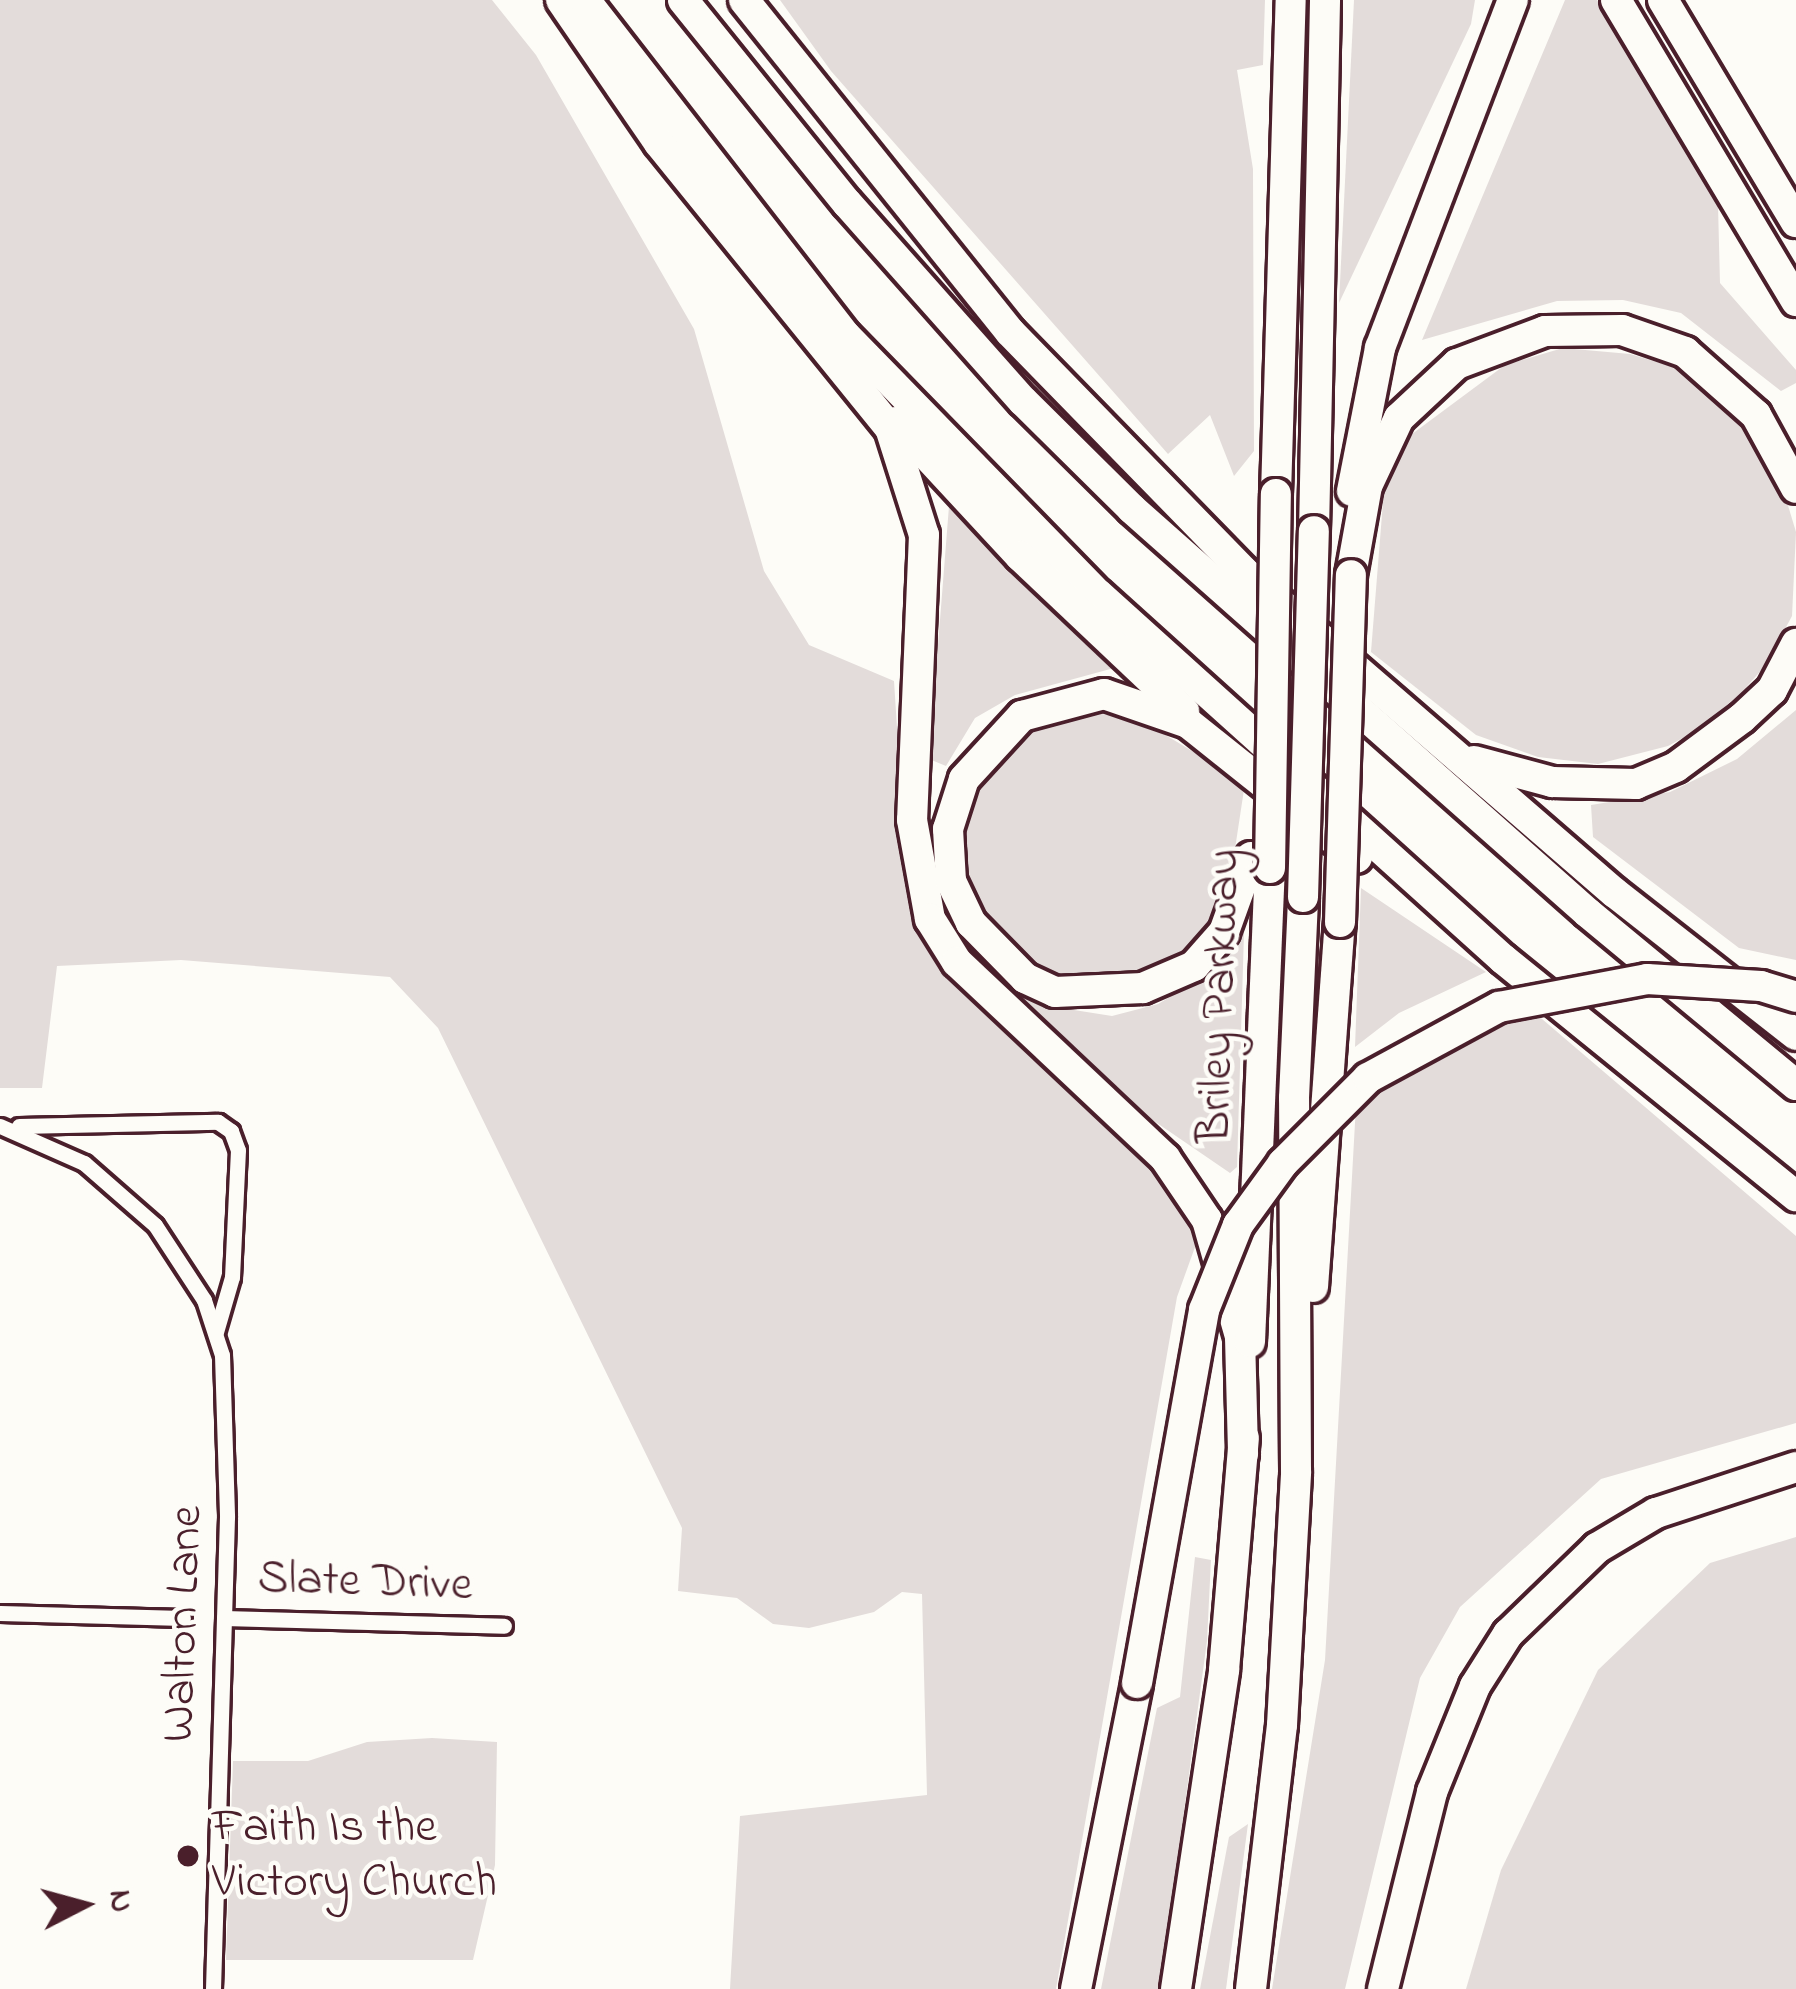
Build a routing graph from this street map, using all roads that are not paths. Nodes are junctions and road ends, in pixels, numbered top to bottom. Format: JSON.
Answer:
{"nodes":[{"id":1,"x":561,"y":0,"type":"edge"},
{"id":2,"x":586,"y":0,"type":"edge"},
{"id":3,"x":682,"y":0,"type":"edge"},
{"id":4,"x":744,"y":0,"type":"edge"},
{"id":5,"x":756,"y":0,"type":"edge"},
{"id":6,"x":1325,"y":0,"type":"edge"},
{"id":7,"x":1513,"y":0,"type":"edge"},
{"id":8,"x":1616,"y":0,"type":"edge"},
{"id":9,"x":1663,"y":0,"type":"edge"},
{"id":10,"x":1291,"y":3,"type":"edge"},
{"id":11,"x":777,"y":46,"type":"junction"},
{"id":12,"x":1796,"y":222,"type":"edge"},
{"id":13,"x":1796,"y":301,"type":"edge"},
{"id":14,"x":863,"y":387,"type":"junction"},
{"id":15,"x":1796,"y":488,"type":"edge"},
{"id":16,"x":1351,"y":575,"type":"junction"},
{"id":17,"x":1796,"y":644,"type":"edge"},
{"id":18,"x":1419,"y":722,"type":"junction"},
{"id":19,"x":1237,"y":760,"type":"junction"},
{"id":20,"x":1261,"y":863,"type":"junction"},
{"id":21,"x":1503,"y":959,"type":"junction"},
{"id":22,"x":1796,"y":997,"type":"edge"},
{"id":23,"x":1796,"y":1035,"type":"edge"},
{"id":24,"x":1796,"y":1084,"type":"edge"},
{"id":25,"x":2,"y":1126,"type":"edge"},
{"id":26,"x":1796,"y":1196,"type":"edge"},
{"id":27,"x":215,"y":1335,"type":"junction"},
{"id":28,"x":1243,"y":1454,"type":"junction"},
{"id":29,"x":1796,"y":1467,"type":"edge"},
{"id":30,"x":1296,"y":1471,"type":"junction"},
{"id":31,"x":0,"y":1613,"type":"edge"},
{"id":32,"x":183,"y":1618,"type":"dead end"},
{"id":33,"x":224,"y":1618,"type":"junction"},
{"id":34,"x":504,"y":1626,"type":"dead end"},
{"id":35,"x":212,"y":1989,"type":"edge"},
{"id":36,"x":1076,"y":1989,"type":"edge"},
{"id":37,"x":1176,"y":1989,"type":"edge"},
{"id":38,"x":1251,"y":1989,"type":"edge"},
{"id":39,"x":1383,"y":1989,"type":"edge"}],
"edges":[{"from":1,"to":14,"type":"highway"},
{"from":2,"to":21,"type":"highway"},
{"from":3,"to":24,"type":"highway"},
{"from":4,"to":11,"type":"highway"},
{"from":5,"to":11,"type":"highway"},
{"from":6,"to":30,"type":"highway","name":"Briley Parkway","bridge":true},
{"from":7,"to":16,"type":"highway"},
{"from":8,"to":13,"type":"highway"},
{"from":9,"to":12,"type":"highway"},
{"from":10,"to":20,"type":"highway","bridge":true},
{"from":11,"to":18,"type":"highway"},
{"from":14,"to":19,"type":"highway"},
{"from":14,"to":28,"type":"highway"},
{"from":15,"to":16,"type":"highway"},
{"from":16,"to":30,"type":"highway","bridge":true},
{"from":17,"to":18,"type":"highway"},
{"from":18,"to":23,"type":"highway"},
{"from":19,"to":20,"type":"highway"},
{"from":19,"to":21,"type":"highway"},
{"from":20,"to":28,"type":"highway","name":"Briley Parkway"},
{"from":21,"to":26,"type":"highway"},
{"from":22,"to":36,"type":"highway","bridge":true},
{"from":25,"to":27,"type":"street","name":"Walton Lane"},
{"from":25,"to":27,"type":"street","name":"Walton Lane"},
{"from":27,"to":33,"type":"street","name":"Walton Lane"},
{"from":28,"to":37,"type":"highway","name":"Briley Parkway"},
{"from":29,"to":39,"type":"highway"},
{"from":30,"to":38,"type":"highway","name":"Briley Parkway"},
{"from":31,"to":32,"type":"street"},
{"from":33,"to":34,"type":"street","name":"Slate Drive"},
{"from":33,"to":35,"type":"street","name":"Walton Lane"}]}
